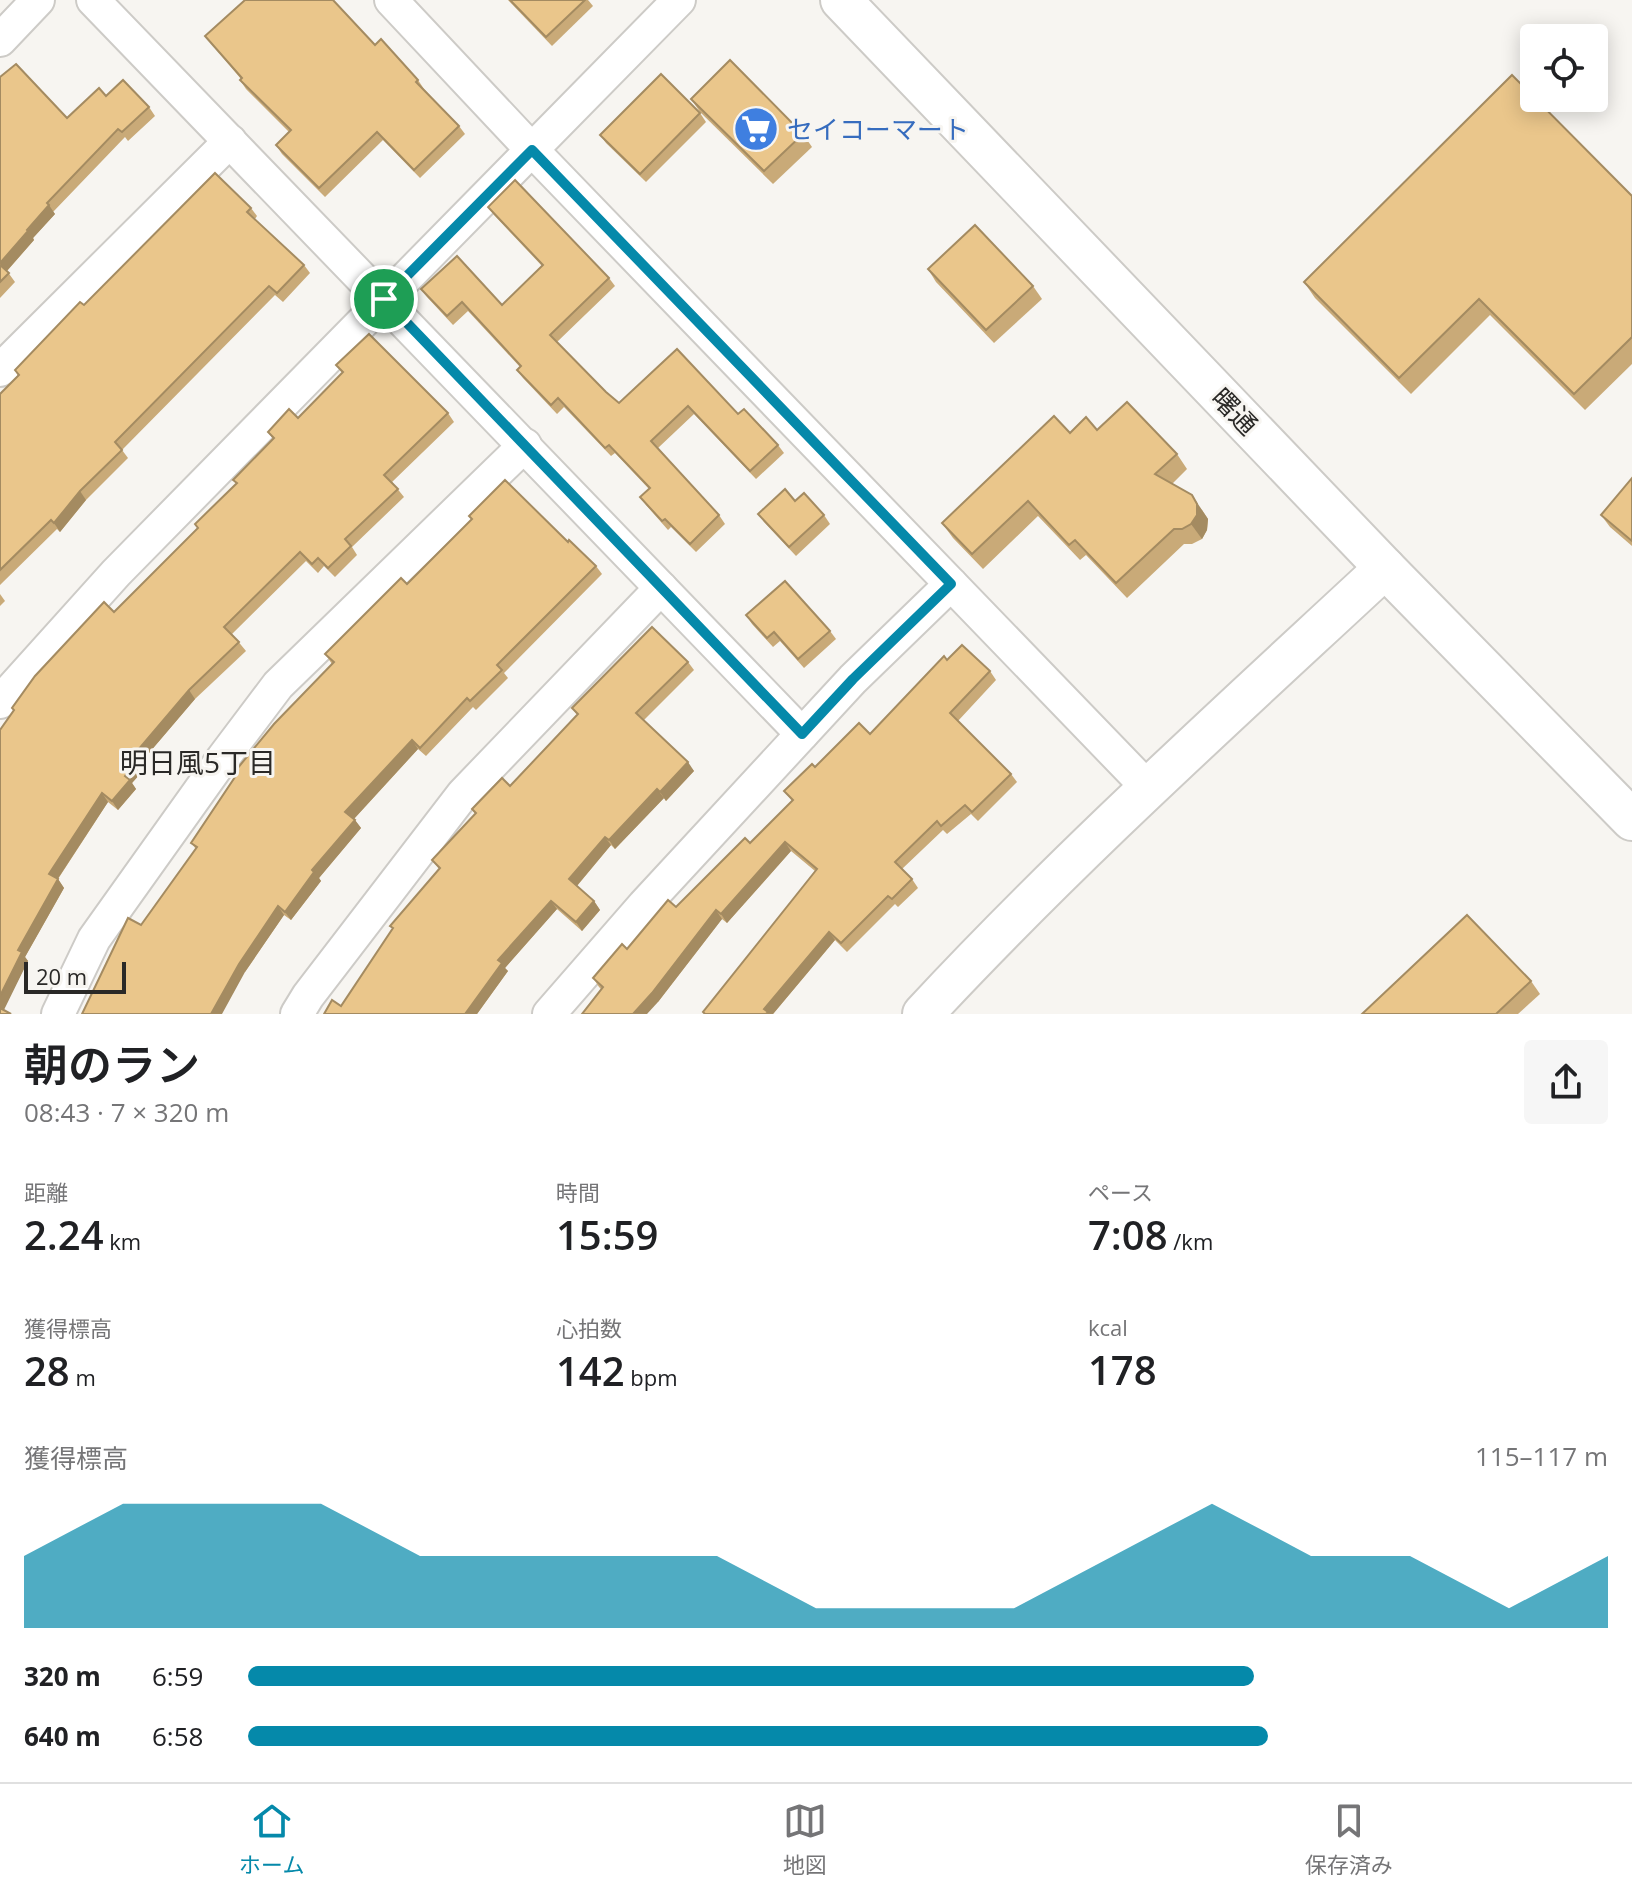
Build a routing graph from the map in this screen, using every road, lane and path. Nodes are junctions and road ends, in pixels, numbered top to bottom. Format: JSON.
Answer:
{"nodes":[{"id":1,"x":38,"y":0,"type":"edge"},
{"id":2,"x":93,"y":0,"type":"edge"},
{"id":3,"x":391,"y":0,"type":"edge"},
{"id":4,"x":679,"y":0,"type":"edge"},
{"id":5,"x":841,"y":0,"type":"edge"},
{"id":6,"x":0,"y":40,"type":"edge"},
{"id":7,"x":230,"y":141,"type":"junction"},
{"id":8,"x":532,"y":150,"type":"junction"},
{"id":9,"x":384,"y":299,"type":"junction"},
{"id":10,"x":0,"y":370,"type":"edge"},
{"id":11,"x":525,"y":445,"type":"junction"},
{"id":12,"x":1385,"y":568,"type":"junction"},
{"id":13,"x":951,"y":584,"type":"junction"},
{"id":14,"x":661,"y":588,"type":"junction"},
{"id":15,"x":0,"y":702,"type":"edge"},
{"id":16,"x":802,"y":734,"type":"junction"},
{"id":17,"x":1148,"y":788,"type":"junction"},
{"id":18,"x":1632,"y":820,"type":"edge"},
{"id":19,"x":58,"y":1014,"type":"edge"},
{"id":20,"x":297,"y":1014,"type":"edge"},
{"id":21,"x":549,"y":1014,"type":"edge"},
{"id":22,"x":923,"y":1014,"type":"edge"}],
"edges":[{"from":1,"to":6,"type":"street"},
{"from":2,"to":7,"type":"street"},
{"from":3,"to":8,"type":"street"},
{"from":4,"to":8,"type":"street"},
{"from":5,"to":12,"type":"street","name":"曙通"},
{"from":7,"to":9,"type":"street"},
{"from":7,"to":10,"type":"street"},
{"from":8,"to":9,"type":"street"},
{"from":8,"to":13,"type":"street"},
{"from":9,"to":11,"type":"street"},
{"from":9,"to":15,"type":"street"},
{"from":11,"to":14,"type":"street"},
{"from":11,"to":19,"type":"street"},
{"from":12,"to":17,"type":"street"},
{"from":12,"to":18,"type":"street","name":"曙通"},
{"from":13,"to":16,"type":"street"},
{"from":13,"to":17,"type":"street"},
{"from":14,"to":16,"type":"street"},
{"from":14,"to":20,"type":"street"},
{"from":16,"to":21,"type":"street"},
{"from":17,"to":22,"type":"street"}]}
